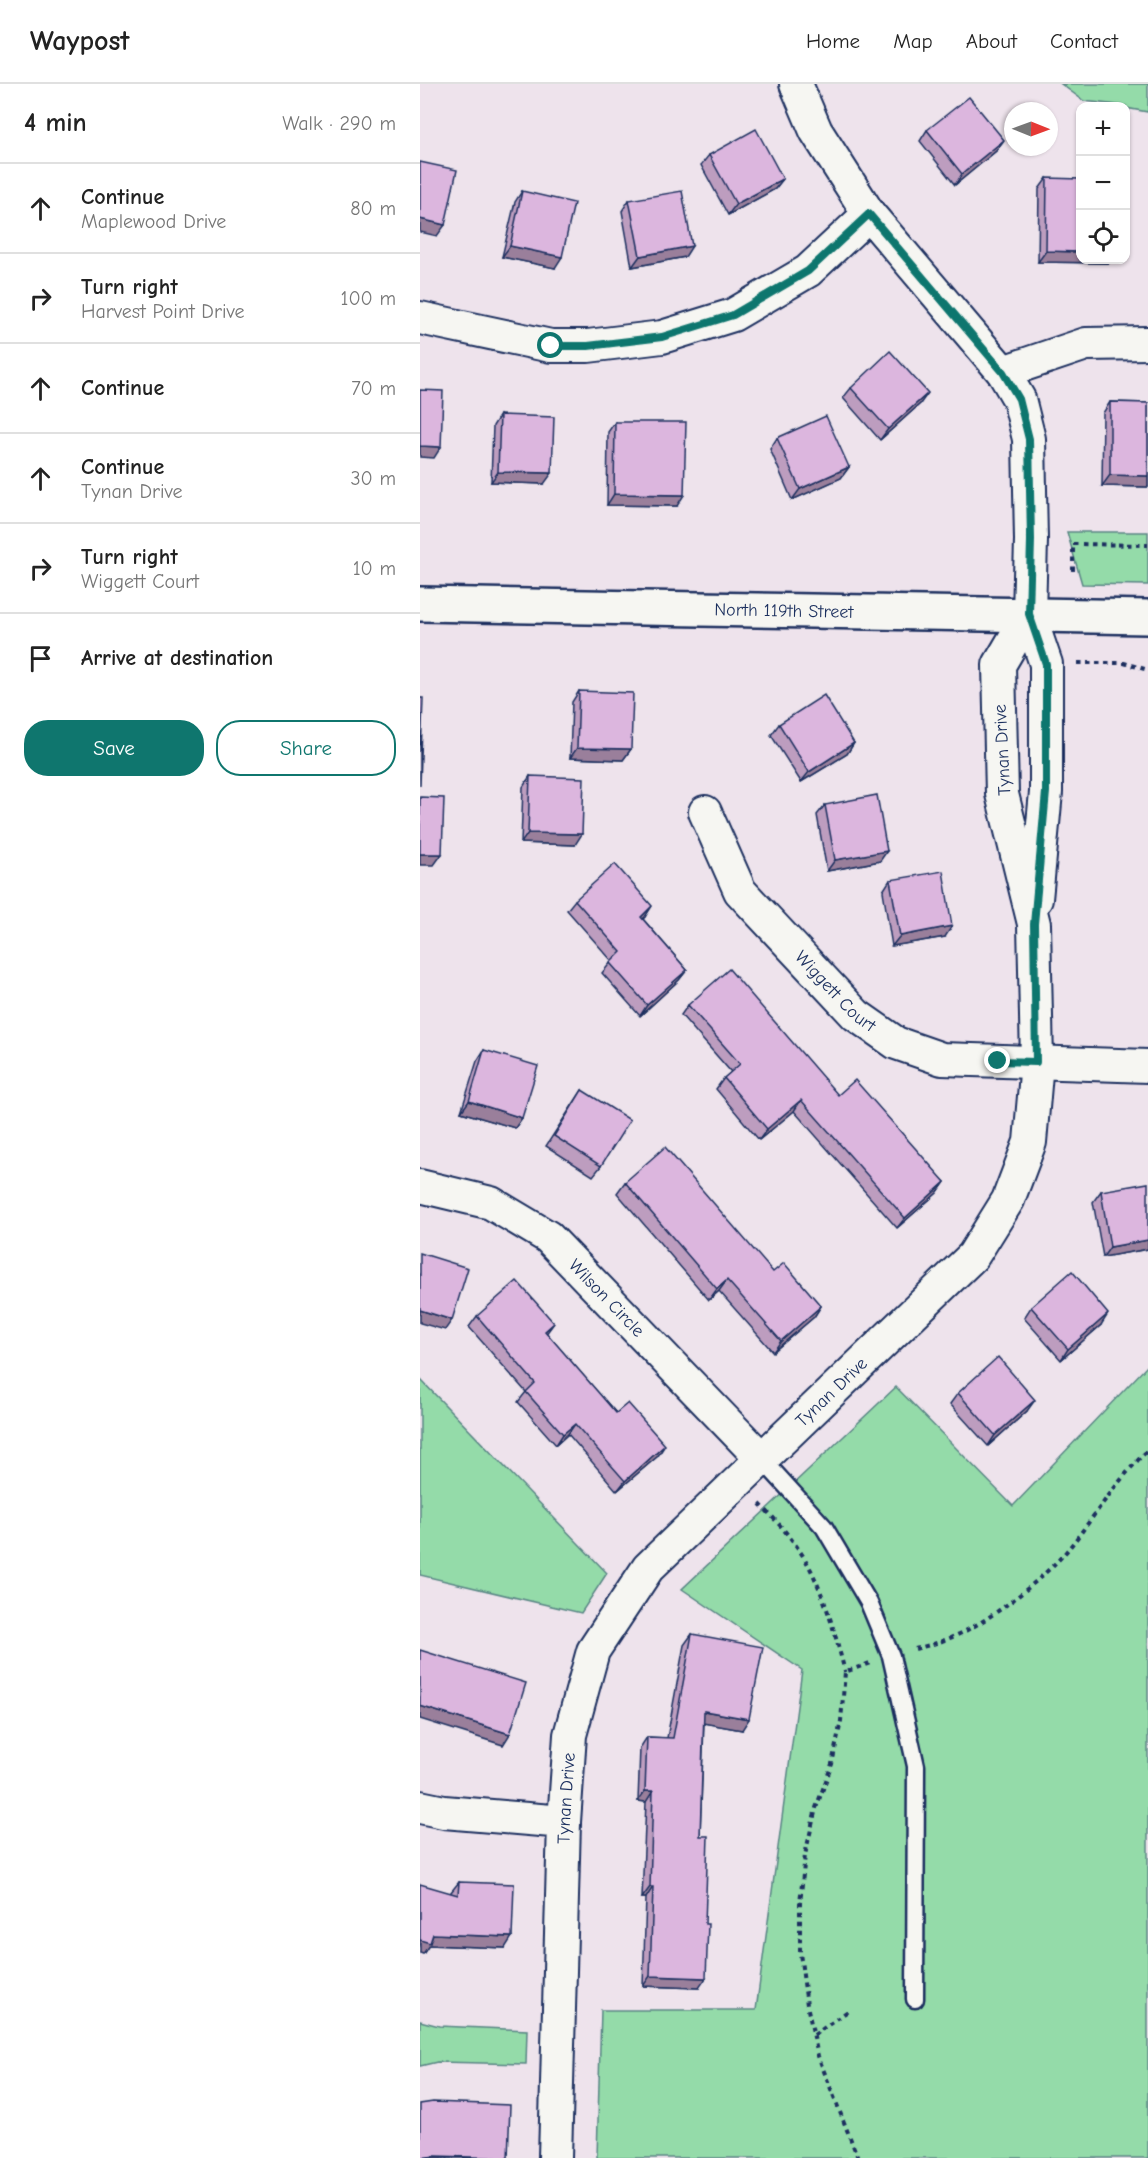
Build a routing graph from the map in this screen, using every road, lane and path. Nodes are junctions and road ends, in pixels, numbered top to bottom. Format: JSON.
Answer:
{"nodes":[{"id":1,"x":796,"y":84,"type":"edge"},
{"id":2,"x":869,"y":214,"type":"junction"},
{"id":3,"x":420,"y":318,"type":"edge"},
{"id":4,"x":1148,"y":343,"type":"edge"},
{"id":5,"x":1003,"y":372,"type":"junction"},
{"id":6,"x":1148,"y":545,"type":"edge"},
{"id":7,"x":1073,"y":571,"type":"dead end"},
{"id":8,"x":420,"y":604,"type":"edge"},
{"id":9,"x":1029,"y":614,"type":"junction"},
{"id":10,"x":1148,"y":617,"type":"edge"},
{"id":11,"x":1071,"y":663,"type":"dead end"},
{"id":12,"x":1148,"y":670,"type":"edge"},
{"id":13,"x":705,"y":813,"type":"dead end"},
{"id":14,"x":1034,"y":924,"type":"junction"},
{"id":15,"x":1036,"y":1062,"type":"junction"},
{"id":16,"x":1148,"y":1065,"type":"edge"},
{"id":17,"x":420,"y":1186,"type":"edge"},
{"id":18,"x":761,"y":1458,"type":"junction"},
{"id":19,"x":758,"y":1502,"type":"dead end"},
{"id":20,"x":845,"y":1672,"type":"dead end"},
{"id":21,"x":420,"y":1807,"type":"edge"},
{"id":22,"x":564,"y":1822,"type":"junction"},
{"id":23,"x":915,"y":1999,"type":"dead end"},
{"id":24,"x":848,"y":2011,"type":"dead end"},
{"id":25,"x":814,"y":2035,"type":"dead end"},
{"id":26,"x":555,"y":2158,"type":"edge"}],
"edges":[{"from":1,"to":2,"type":"street"},
{"from":2,"to":3,"type":"street"},
{"from":2,"to":5,"type":"street"},
{"from":4,"to":5,"type":"street"},
{"from":5,"to":9,"type":"street"},
{"from":6,"to":7,"type":"path"},
{"from":8,"to":9,"type":"street","name":"North 119th Street"},
{"from":9,"to":10,"type":"street","name":"North 119th Street"},
{"from":9,"to":14,"type":"street"},
{"from":9,"to":14,"type":"street","name":"Tynan Drive"},
{"from":11,"to":12,"type":"path"},
{"from":13,"to":15,"type":"street","name":"Wiggett Court"},
{"from":14,"to":15,"type":"street","name":"Tynan Drive"},
{"from":15,"to":16,"type":"street","name":"Wiggett Court"},
{"from":15,"to":18,"type":"street","name":"Tynan Drive"},
{"from":17,"to":18,"type":"street","name":"Wilson Circle"},
{"from":18,"to":22,"type":"street","name":"Tynan Drive"},
{"from":18,"to":23,"type":"lane"},
{"from":19,"to":20,"type":"path"},
{"from":21,"to":22,"type":"street"},
{"from":22,"to":26,"type":"street","name":"Tynan Drive"},
{"from":24,"to":25,"type":"path"}]}
